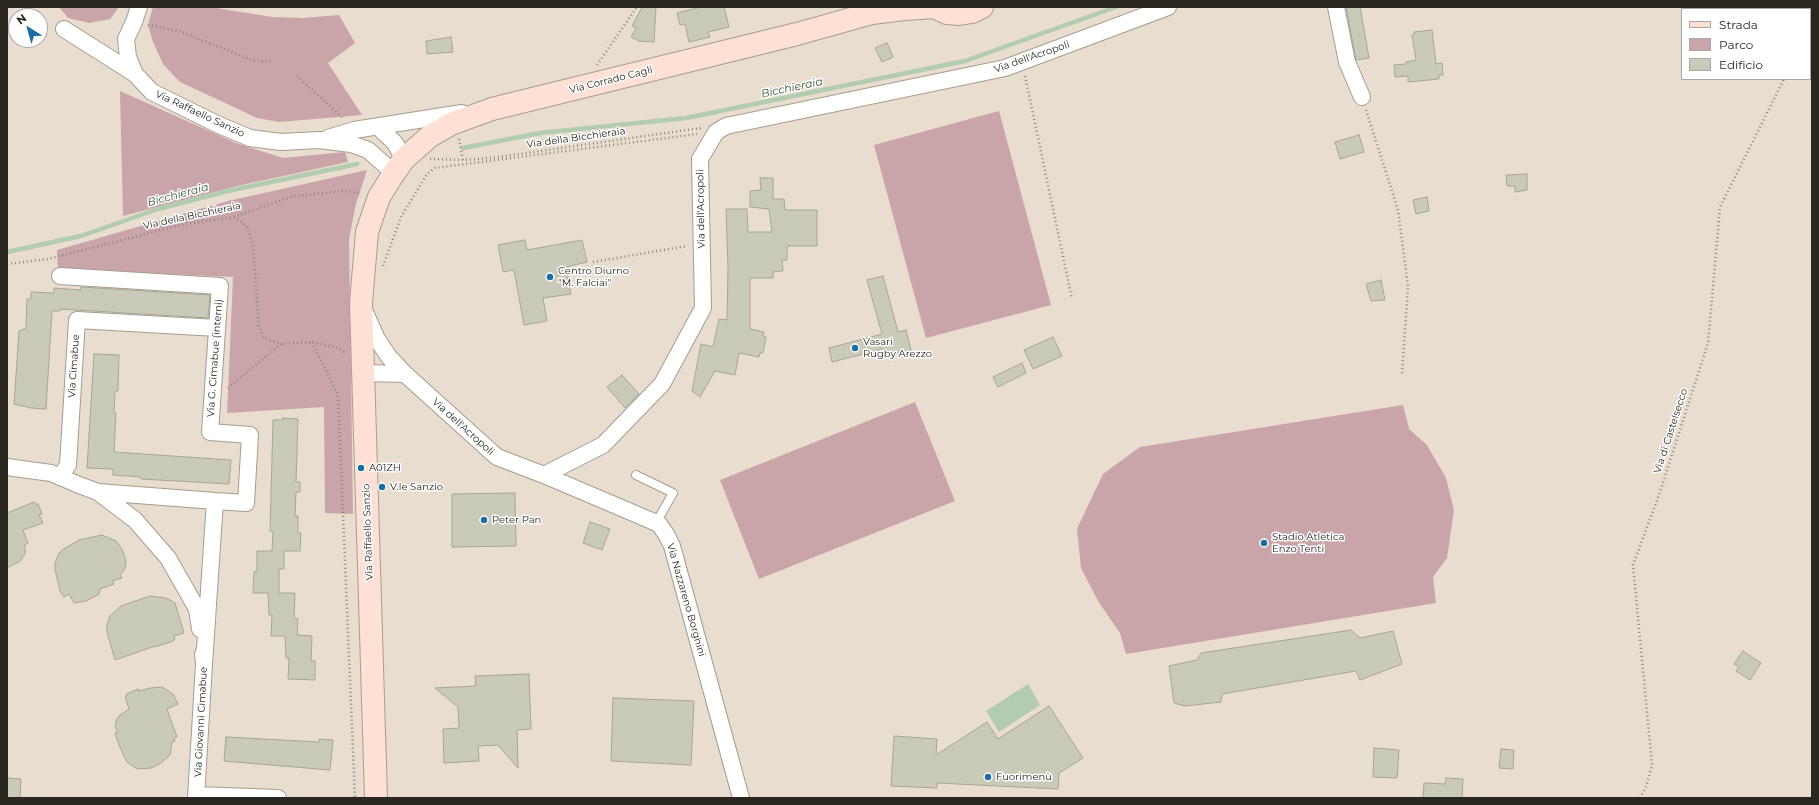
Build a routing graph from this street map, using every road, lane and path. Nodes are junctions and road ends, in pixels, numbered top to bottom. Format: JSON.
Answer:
{"nodes":[{"id":1,"x":139,"y":7,"type":"edge"},
{"id":2,"x":637,"y":7,"type":"edge"},
{"id":3,"x":935,"y":7,"type":"edge"},
{"id":4,"x":982,"y":7,"type":"edge"},
{"id":5,"x":1168,"y":7,"type":"edge"},
{"id":6,"x":1336,"y":7,"type":"edge"},
{"id":7,"x":877,"y":10,"type":"edge"},
{"id":8,"x":148,"y":25,"type":"dead end"},
{"id":9,"x":64,"y":29,"type":"dead end"},
{"id":10,"x":274,"y":62,"type":"dead end"},
{"id":11,"x":1022,"y":62,"type":"junction"},
{"id":12,"x":135,"y":74,"type":"junction"},
{"id":13,"x":297,"y":76,"type":"dead end"},
{"id":14,"x":1784,"y":80,"type":"edge"},
{"id":15,"x":582,"y":87,"type":"junction"},
{"id":16,"x":1362,"y":97,"type":"joint"},
{"id":17,"x":492,"y":109,"type":"junction"},
{"id":18,"x":342,"y":117,"type":"dead end"},
{"id":19,"x":378,"y":127,"type":"junction"},
{"id":20,"x":721,"y":129,"type":"junction"},
{"id":21,"x":458,"y":134,"type":"dead end"},
{"id":22,"x":319,"y":140,"type":"junction"},
{"id":23,"x":427,"y":159,"type":"dead end"},
{"id":24,"x":463,"y":160,"type":"junction"},
{"id":25,"x":399,"y":166,"type":"junction"},
{"id":26,"x":379,"y":196,"type":"junction"},
{"id":27,"x":234,"y":217,"type":"junction"},
{"id":28,"x":701,"y":243,"type":"junction"},
{"id":29,"x":593,"y":262,"type":"dead end"},
{"id":30,"x":7,"y":264,"type":"edge"},
{"id":31,"x":382,"y":273,"type":"dead end"},
{"id":32,"x":60,"y":276,"type":"dead end"},
{"id":33,"x":1072,"y":299,"type":"dead end"},
{"id":34,"x":361,"y":303,"type":"junction"},
{"id":35,"x":217,"y":328,"type":"junction"},
{"id":36,"x":312,"y":342,"type":"junction"},
{"id":37,"x":282,"y":344,"type":"junction"},
{"id":38,"x":351,"y":356,"type":"dead end"},
{"id":39,"x":363,"y":373,"type":"junction"},
{"id":40,"x":405,"y":374,"type":"junction"},
{"id":41,"x":1402,"y":374,"type":"dead end"},
{"id":42,"x":212,"y":401,"type":"junction"},
{"id":43,"x":7,"y":467,"type":"edge"},
{"id":44,"x":544,"y":475,"type":"junction"},
{"id":45,"x":636,"y":475,"type":"dead end"},
{"id":46,"x":60,"y":477,"type":"junction"},
{"id":47,"x":98,"y":492,"type":"junction"},
{"id":48,"x":215,"y":501,"type":"junction"},
{"id":49,"x":658,"y":524,"type":"junction"},
{"id":50,"x":204,"y":664,"type":"junction"},
{"id":51,"x":196,"y":796,"type":"edge"},
{"id":52,"x":278,"y":798,"type":"edge"},
{"id":53,"x":356,"y":798,"type":"edge"},
{"id":54,"x":376,"y":798,"type":"edge"},
{"id":55,"x":741,"y":798,"type":"edge"},
{"id":56,"x":1640,"y":798,"type":"edge"}],
"edges":[{"from":1,"to":12,"type":"street","name":"Via Raffaello Sanzio"},
{"from":2,"to":15,"type":"path"},
{"from":3,"to":4,"type":"main road","name":"Via Corrado Cagli"},
{"from":3,"to":7,"type":"main road","name":"Via Corrado Cagli"},
{"from":5,"to":11,"type":"street","name":"Via dell'Acropoli"},
{"from":6,"to":16,"type":"street"},
{"from":7,"to":15,"type":"main road","name":"Via Corrado Cagli"},
{"from":8,"to":10,"type":"path"},
{"from":9,"to":12,"type":"street"},
{"from":11,"to":20,"type":"street","name":"Via dell'Acropoli"},
{"from":11,"to":33,"type":"path"},
{"from":12,"to":22,"type":"street","name":"Via Raffaello Sanzio"},
{"from":13,"to":18,"type":"path"},
{"from":14,"to":56,"type":"path","name":"Via di Castelsecco"},
{"from":15,"to":17,"type":"main road","name":"Via Corrado Cagli"},
{"from":16,"to":41,"type":"path"},
{"from":17,"to":19,"type":"street"},
{"from":17,"to":25,"type":"main road","name":"Via Corrado Cagli"},
{"from":19,"to":22,"type":"street"},
{"from":19,"to":25,"type":"street"},
{"from":20,"to":24,"type":"path","name":"Via della Bicchieraia"},
{"from":20,"to":28,"type":"street","name":"Via dell'Acropoli"},
{"from":20,"to":31,"type":"path","name":"Via della Bicchieraia"},
{"from":21,"to":24,"type":"path"},
{"from":22,"to":25,"type":"street"},
{"from":23,"to":24,"type":"path","name":"Via della Bicchieraia"},
{"from":25,"to":26,"type":"main road","name":"Via Corrado Cagli"},
{"from":26,"to":27,"type":"path","name":"Via della Bicchieraia"},
{"from":26,"to":34,"type":"main road","name":"Via Raffaello Sanzio"},
{"from":27,"to":30,"type":"path","name":"Via della Bicchieraia"},
{"from":27,"to":37,"type":"path"},
{"from":28,"to":29,"type":"path"},
{"from":28,"to":44,"type":"street","name":"Via dell'Acropoli"},
{"from":32,"to":35,"type":"street","name":"Via G. Cimabue (interni)"},
{"from":34,"to":39,"type":"main road","name":"Via Raffaello Sanzio"},
{"from":34,"to":40,"type":"street","name":"Via dell'Acropoli"},
{"from":35,"to":42,"type":"street","name":"Via G. Cimabue (interni)"},
{"from":35,"to":46,"type":"street","name":"Via Cimabue"},
{"from":36,"to":37,"type":"path"},
{"from":36,"to":38,"type":"path"},
{"from":36,"to":53,"type":"path"},
{"from":37,"to":42,"type":"path"},
{"from":39,"to":40,"type":"street"},
{"from":39,"to":54,"type":"main road","name":"Via Raffaello Sanzio"},
{"from":40,"to":44,"type":"street","name":"Via dell'Acropoli"},
{"from":42,"to":48,"type":"street","name":"Via G. Cimabue (interni)"},
{"from":43,"to":46,"type":"street","name":"Via Giovanni Cimabue"},
{"from":44,"to":49,"type":"street"},
{"from":45,"to":49,"type":"lane"},
{"from":46,"to":47,"type":"street","name":"Via Giovanni Cimabue"},
{"from":47,"to":48,"type":"street"},
{"from":47,"to":50,"type":"street","name":"Via Giovanni Cimabue"},
{"from":48,"to":50,"type":"street"},
{"from":49,"to":55,"type":"street","name":"Via Nazzareno Borghini"},
{"from":50,"to":51,"type":"street","name":"Via Giovanni Cimabue"},
{"from":51,"to":52,"type":"street"}]}
